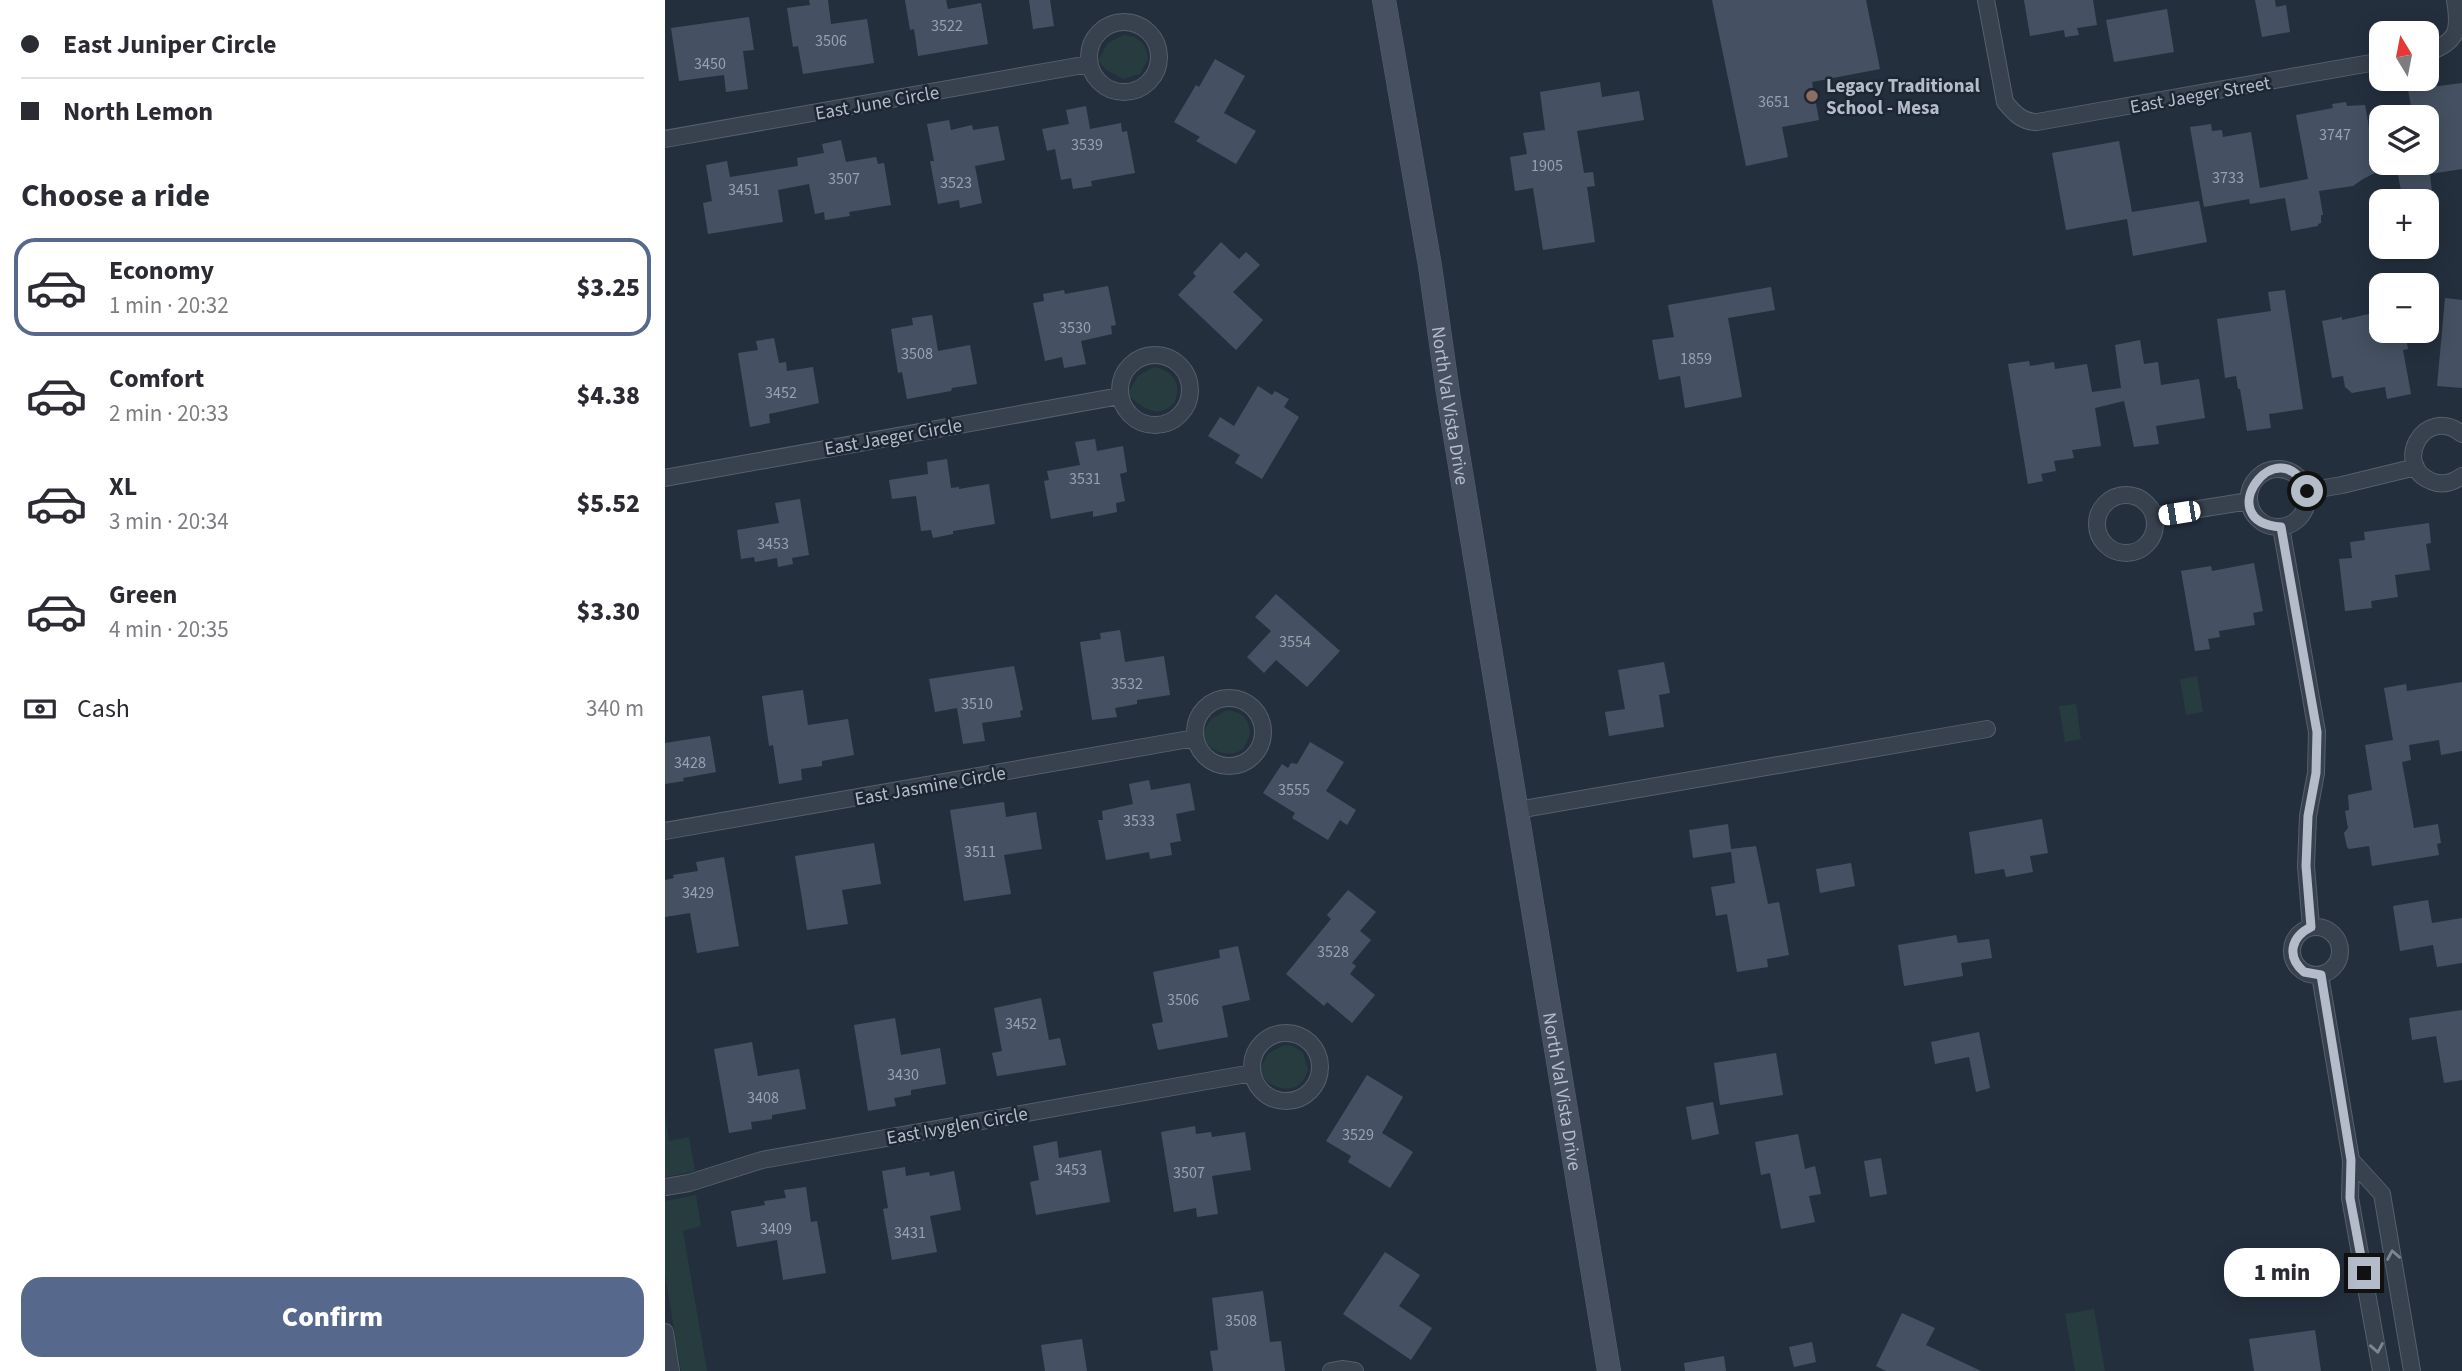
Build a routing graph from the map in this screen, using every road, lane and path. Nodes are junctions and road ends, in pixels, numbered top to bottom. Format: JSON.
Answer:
{"nodes":[{"id":1,"x":1384,"y":0,"type":"edge"},
{"id":2,"x":1986,"y":0,"type":"edge"},
{"id":3,"x":2455,"y":0,"type":"edge"},
{"id":4,"x":2439,"y":49,"type":"edge"},
{"id":5,"x":2369,"y":63,"type":"edge"},
{"id":6,"x":1089,"y":64,"type":"junction"},
{"id":7,"x":665,"y":139,"type":"edge"},
{"id":8,"x":1120,"y":396,"type":"junction"},
{"id":9,"x":2462,"y":434,"type":"edge"},
{"id":10,"x":2416,"y":467,"type":"junction"},
{"id":11,"x":2462,"y":476,"type":"edge"},
{"id":12,"x":665,"y":478,"type":"edge"},
{"id":13,"x":2307,"y":491,"type":"junction"},
{"id":14,"x":2249,"y":501,"type":"junction"},
{"id":15,"x":2155,"y":516,"type":"dead end"},
{"id":16,"x":2281,"y":527,"type":"junction"},
{"id":17,"x":1987,"y":729,"type":"dead end"},
{"id":18,"x":1195,"y":738,"type":"junction"},
{"id":19,"x":1517,"y":810,"type":"junction"},
{"id":20,"x":665,"y":831,"type":"edge"},
{"id":21,"x":2311,"y":927,"type":"junction"},
{"id":22,"x":2321,"y":975,"type":"junction"},
{"id":23,"x":1252,"y":1073,"type":"junction"},
{"id":24,"x":2351,"y":1160,"type":"junction"},
{"id":25,"x":665,"y":1187,"type":"edge"},
{"id":26,"x":2399,"y":1293,"type":"junction"},
{"id":27,"x":2369,"y":1297,"type":"junction"},
{"id":28,"x":665,"y":1332,"type":"edge"},
{"id":29,"x":671,"y":1371,"type":"edge"},
{"id":30,"x":1331,"y":1371,"type":"edge"},
{"id":31,"x":1355,"y":1371,"type":"edge"},
{"id":32,"x":1609,"y":1371,"type":"edge"},
{"id":33,"x":2381,"y":1371,"type":"edge"},
{"id":34,"x":2412,"y":1371,"type":"edge"}],
"edges":[{"from":1,"to":19,"type":"main road","name":"North Val Vista Drive"},
{"from":2,"to":5,"type":"street","name":"East Jaeger Street"},
{"from":3,"to":4,"type":"street"},
{"from":6,"to":6,"type":"street"},
{"from":6,"to":7,"type":"street","name":"East June Circle"},
{"from":8,"to":8,"type":"street"},
{"from":8,"to":12,"type":"street","name":"East Jaeger Circle"},
{"from":9,"to":10,"type":"street"},
{"from":10,"to":11,"type":"street"},
{"from":10,"to":13,"type":"street"},
{"from":13,"to":14,"type":"street"},
{"from":13,"to":16,"type":"street"},
{"from":14,"to":15,"type":"street"},
{"from":14,"to":16,"type":"street"},
{"from":16,"to":21,"type":"street"},
{"from":17,"to":19,"type":"street"},
{"from":18,"to":18,"type":"street"},
{"from":18,"to":20,"type":"street","name":"East Jasmine Circle"},
{"from":19,"to":32,"type":"main road","name":"North Val Vista Drive"},
{"from":21,"to":22,"type":"street"},
{"from":21,"to":22,"type":"street"},
{"from":22,"to":24,"type":"street"},
{"from":23,"to":23,"type":"street"},
{"from":23,"to":25,"type":"street","name":"East Ivyglen Circle"},
{"from":26,"to":24,"type":"street","one_way":true},
{"from":24,"to":27,"type":"street"},
{"from":26,"to":27,"type":"street"},
{"from":26,"to":34,"type":"street"},
{"from":27,"to":33,"type":"street","one_way":true},
{"from":28,"to":29,"type":"street"},
{"from":30,"to":31,"type":"street"}]}
